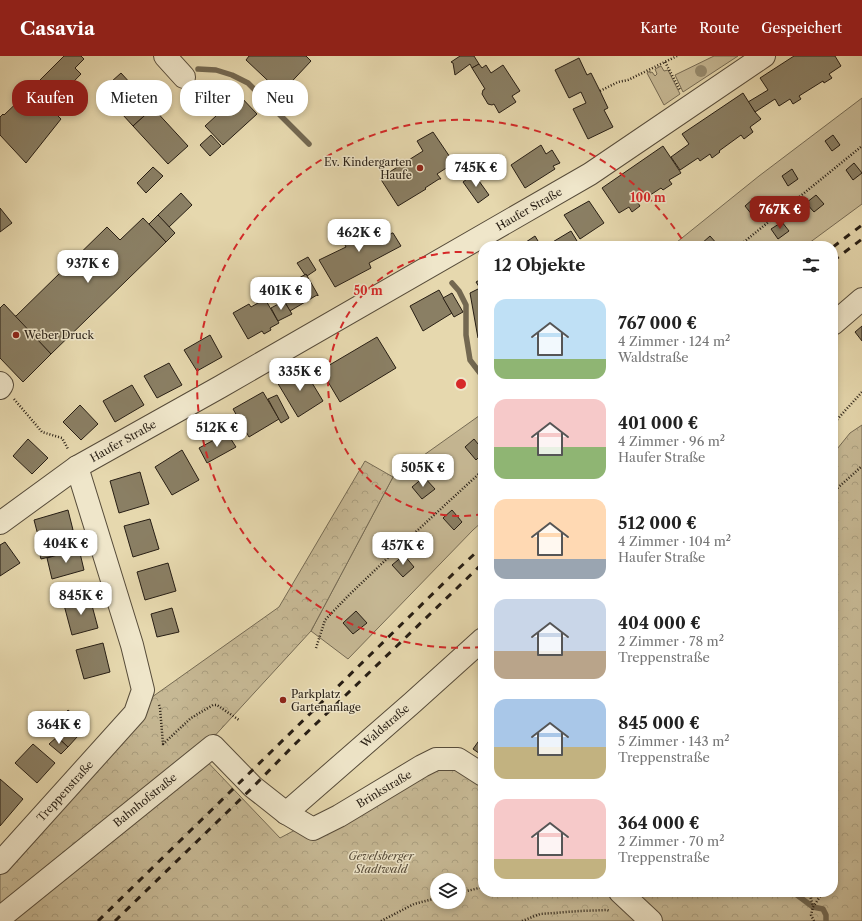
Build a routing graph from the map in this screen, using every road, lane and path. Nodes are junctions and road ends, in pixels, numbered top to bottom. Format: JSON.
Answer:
{"nodes":[{"id":1,"x":165,"y":56,"type":"edge"},
{"id":2,"x":677,"y":56,"type":"edge"},
{"id":3,"x":764,"y":56,"type":"edge"},
{"id":4,"x":665,"y":62,"type":"junction"},
{"id":5,"x":184,"y":77,"type":"dead end"},
{"id":6,"x":678,"y":86,"type":"dead end"},
{"id":7,"x":600,"y":91,"type":"dead end"},
{"id":8,"x":862,"y":146,"type":"edge"},
{"id":9,"x":745,"y":241,"type":"edge"},
{"id":10,"x":862,"y":299,"type":"edge"},
{"id":11,"x":838,"y":320,"type":"edge"},
{"id":12,"x":1,"y":385,"type":"edge"},
{"id":13,"x":862,"y":392,"type":"edge"},
{"id":14,"x":838,"y":418,"type":"edge"},
{"id":15,"x":862,"y":466,"type":"edge"},
{"id":16,"x":77,"y":467,"type":"junction"},
{"id":17,"x":478,"y":475,"type":"edge"},
{"id":18,"x":838,"y":488,"type":"edge"},
{"id":19,"x":0,"y":523,"type":"edge"},
{"id":20,"x":478,"y":644,"type":"edge"},
{"id":21,"x":316,"y":648,"type":"dead end"},
{"id":22,"x":159,"y":706,"type":"dead end"},
{"id":23,"x":239,"y":720,"type":"dead end"},
{"id":24,"x":478,"y":773,"type":"edge"},
{"id":25,"x":286,"y":813,"type":"junction"},
{"id":26,"x":0,"y":863,"type":"edge"},
{"id":27,"x":478,"y":888,"type":"edge"},
{"id":28,"x":466,"y":891,"type":"edge"},
{"id":29,"x":810,"y":897,"type":"edge"},
{"id":30,"x":820,"y":897,"type":"edge"},
{"id":31,"x":430,"y":900,"type":"edge"},
{"id":32,"x":618,"y":902,"type":"edge"},
{"id":33,"x":813,"y":907,"type":"junction"},
{"id":34,"x":0,"y":918,"type":"edge"},
{"id":35,"x":381,"y":921,"type":"edge"},
{"id":36,"x":522,"y":921,"type":"edge"},
{"id":37,"x":652,"y":921,"type":"edge"},
{"id":38,"x":814,"y":921,"type":"edge"}],
"edges":[{"from":1,"to":5,"type":"street"},
{"from":2,"to":4,"type":"path"},
{"from":3,"to":16,"type":"street","name":"Haufer Straße"},
{"from":4,"to":6,"type":"path"},
{"from":4,"to":7,"type":"path"},
{"from":8,"to":9,"type":"path"},
{"from":10,"to":11,"type":"street"},
{"from":12,"to":16,"type":"path"},
{"from":13,"to":14,"type":"path"},
{"from":15,"to":18,"type":"path"},
{"from":16,"to":19,"type":"street","name":"Haufer Straße"},
{"from":16,"to":26,"type":"street","name":"Treppenstraße"},
{"from":17,"to":21,"type":"path"},
{"from":20,"to":25,"type":"street","name":"Waldstraße"},
{"from":22,"to":23,"type":"path"},
{"from":24,"to":25,"type":"street","name":"Brinkstraße"},
{"from":25,"to":34,"type":"street","name":"Bahnhofstraße"},
{"from":27,"to":28,"type":"path"},
{"from":29,"to":33,"type":"path"},
{"from":30,"to":33,"type":"path"},
{"from":31,"to":35,"type":"path"},
{"from":32,"to":36,"type":"path"},
{"from":32,"to":37,"type":"street"},
{"from":33,"to":38,"type":"path"}]}
